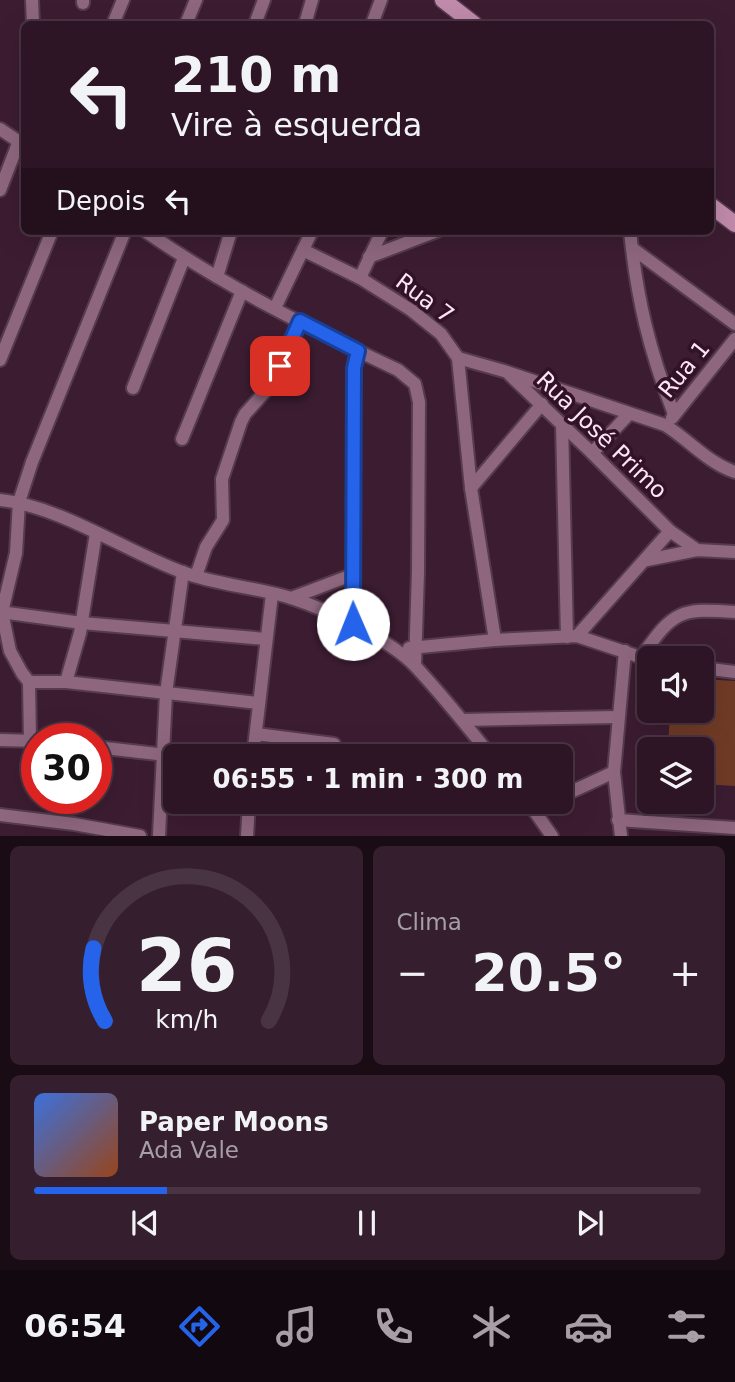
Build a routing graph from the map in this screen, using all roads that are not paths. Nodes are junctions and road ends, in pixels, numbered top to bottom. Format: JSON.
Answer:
{"nodes":[{"id":1,"x":32,"y":0,"type":"edge"},
{"id":2,"x":123,"y":0,"type":"edge"},
{"id":3,"x":196,"y":0,"type":"edge"},
{"id":4,"x":264,"y":0,"type":"edge"},
{"id":5,"x":312,"y":0,"type":"edge"},
{"id":6,"x":381,"y":0,"type":"edge"},
{"id":7,"x":452,"y":3,"type":"edge"},
{"id":8,"x":33,"y":21,"type":"edge"},
{"id":9,"x":114,"y":21,"type":"edge"},
{"id":10,"x":187,"y":21,"type":"edge"},
{"id":11,"x":256,"y":21,"type":"edge"},
{"id":12,"x":306,"y":21,"type":"edge"},
{"id":13,"x":373,"y":21,"type":"edge"},
{"id":14,"x":471,"y":21,"type":"edge"},
{"id":15,"x":0,"y":129,"type":"edge"},
{"id":16,"x":21,"y":142,"type":"edge"},
{"id":17,"x":21,"y":145,"type":"edge"},
{"id":18,"x":0,"y":190,"type":"edge"},
{"id":19,"x":714,"y":208,"type":"edge"},
{"id":20,"x":735,"y":224,"type":"edge"},
{"id":21,"x":50,"y":235,"type":"edge"},
{"id":22,"x":123,"y":235,"type":"edge"},
{"id":23,"x":151,"y":235,"type":"edge"},
{"id":24,"x":230,"y":235,"type":"edge"},
{"id":25,"x":310,"y":235,"type":"edge"},
{"id":26,"x":380,"y":235,"type":"edge"},
{"id":27,"x":427,"y":235,"type":"edge"},
{"id":28,"x":630,"y":235,"type":"edge"},
{"id":29,"x":632,"y":248,"type":"junction"},
{"id":30,"x":303,"y":250,"type":"junction"},
{"id":31,"x":369,"y":257,"type":"junction"},
{"id":32,"x":184,"y":258,"type":"junction"},
{"id":33,"x":217,"y":277,"type":"junction"},
{"id":34,"x":360,"y":278,"type":"junction"},
{"id":35,"x":242,"y":291,"type":"junction"},
{"id":36,"x":275,"y":308,"type":"junction"},
{"id":37,"x":300,"y":321,"type":"junction"},
{"id":38,"x":735,"y":324,"type":"edge"},
{"id":39,"x":735,"y":339,"type":"edge"},
{"id":40,"x":358,"y":351,"type":"junction"},
{"id":41,"x":458,"y":358,"type":"junction"},
{"id":42,"x":0,"y":360,"type":"edge"},
{"id":43,"x":504,"y":371,"type":"junction"},
{"id":44,"x":133,"y":388,"type":"dead end"},
{"id":45,"x":542,"y":404,"type":"junction"},
{"id":46,"x":629,"y":414,"type":"junction"},
{"id":47,"x":674,"y":414,"type":"junction"},
{"id":48,"x":562,"y":424,"type":"junction"},
{"id":49,"x":666,"y":425,"type":"junction"},
{"id":50,"x":182,"y":439,"type":"dead end"},
{"id":51,"x":592,"y":453,"type":"junction"},
{"id":52,"x":735,"y":472,"type":"edge"},
{"id":53,"x":471,"y":488,"type":"junction"},
{"id":54,"x":0,"y":500,"type":"edge"},
{"id":55,"x":19,"y":502,"type":"junction"},
{"id":56,"x":670,"y":531,"type":"junction"},
{"id":57,"x":96,"y":533,"type":"junction"},
{"id":58,"x":697,"y":550,"type":"junction"},
{"id":59,"x":735,"y":552,"type":"edge"},
{"id":60,"x":647,"y":560,"type":"junction"},
{"id":61,"x":189,"y":574,"type":"junction"},
{"id":62,"x":352,"y":575,"type":"junction"},
{"id":63,"x":272,"y":594,"type":"junction"},
{"id":64,"x":291,"y":598,"type":"junction"},
{"id":65,"x":1,"y":612,"type":"edge"},
{"id":66,"x":735,"y":612,"type":"edge"},
{"id":67,"x":82,"y":623,"type":"junction"},
{"id":68,"x":353,"y":624,"type":"junction"},
{"id":69,"x":175,"y":631,"type":"junction"},
{"id":70,"x":572,"y":637,"type":"junction"},
{"id":71,"x":266,"y":639,"type":"junction"},
{"id":72,"x":495,"y":640,"type":"junction"},
{"id":73,"x":652,"y":646,"type":"edge"},
{"id":74,"x":416,"y":648,"type":"junction"},
{"id":75,"x":396,"y":650,"type":"junction"},
{"id":76,"x":625,"y":651,"type":"junction"},
{"id":77,"x":637,"y":655,"type":"edge"},
{"id":78,"x":415,"y":665,"type":"junction"},
{"id":79,"x":714,"y":669,"type":"edge"},
{"id":80,"x":735,"y":672,"type":"edge"},
{"id":81,"x":29,"y":682,"type":"junction"},
{"id":82,"x":66,"y":682,"type":"junction"},
{"id":83,"x":166,"y":693,"type":"junction"},
{"id":84,"x":259,"y":703,"type":"junction"},
{"id":85,"x":618,"y":717,"type":"junction"},
{"id":86,"x":462,"y":720,"type":"junction"},
{"id":87,"x":32,"y":723,"type":"edge"},
{"id":88,"x":256,"y":734,"type":"junction"},
{"id":89,"x":0,"y":740,"type":"edge"},
{"id":90,"x":21,"y":740,"type":"edge"},
{"id":91,"x":168,"y":744,"type":"edge"},
{"id":92,"x":255,"y":744,"type":"edge"},
{"id":93,"x":334,"y":744,"type":"dead end"},
{"id":94,"x":481,"y":744,"type":"edge"},
{"id":95,"x":112,"y":749,"type":"edge"},
{"id":96,"x":163,"y":755,"type":"edge"},
{"id":97,"x":614,"y":772,"type":"junction"},
{"id":98,"x":573,"y":791,"type":"edge"},
{"id":99,"x":163,"y":800,"type":"edge"},
{"id":100,"x":248,"y":814,"type":"edge"},
{"id":101,"x":537,"y":814,"type":"edge"},
{"id":102,"x":0,"y":815,"type":"edge"},
{"id":103,"x":618,"y":820,"type":"junction"},
{"id":104,"x":735,"y":828,"type":"edge"},
{"id":105,"x":140,"y":836,"type":"edge"},
{"id":106,"x":159,"y":836,"type":"edge"},
{"id":107,"x":247,"y":836,"type":"edge"},
{"id":108,"x":552,"y":836,"type":"edge"},
{"id":109,"x":621,"y":836,"type":"edge"}],
"edges":[{"from":1,"to":8,"type":"street"},
{"from":2,"to":9,"type":"street"},
{"from":3,"to":10,"type":"street"},
{"from":4,"to":11,"type":"street"},
{"from":5,"to":12,"type":"street"},
{"from":6,"to":13,"type":"street"},
{"from":7,"to":14,"type":"main road"},
{"from":15,"to":16,"type":"street"},
{"from":17,"to":18,"type":"street"},
{"from":19,"to":20,"type":"main road"},
{"from":21,"to":42,"type":"street"},
{"from":22,"to":55,"type":"street"},
{"from":23,"to":32,"type":"street"},
{"from":24,"to":33,"type":"street"},
{"from":25,"to":30,"type":"street"},
{"from":26,"to":31,"type":"street"},
{"from":27,"to":31,"type":"street"},
{"from":28,"to":29,"type":"street"},
{"from":29,"to":38,"type":"street"},
{"from":29,"to":47,"type":"street"},
{"from":30,"to":34,"type":"street","name":"Rua 7"},
{"from":30,"to":36,"type":"street"},
{"from":31,"to":34,"type":"street"},
{"from":32,"to":33,"type":"street"},
{"from":32,"to":44,"type":"street"},
{"from":33,"to":35,"type":"street"},
{"from":34,"to":41,"type":"street","name":"Rua 7"},
{"from":35,"to":36,"type":"street"},
{"from":35,"to":50,"type":"street"},
{"from":36,"to":37,"type":"street"},
{"from":37,"to":40,"type":"street"},
{"from":37,"to":61,"type":"street"},
{"from":39,"to":47,"type":"street","name":"Rua 1"},
{"from":40,"to":62,"type":"street"},
{"from":40,"to":74,"type":"street"},
{"from":41,"to":43,"type":"street"},
{"from":41,"to":53,"type":"street"},
{"from":43,"to":45,"type":"street","name":"Rua José Primo"},
{"from":43,"to":46,"type":"street"},
{"from":45,"to":48,"type":"street","name":"Rua José Primo"},
{"from":45,"to":53,"type":"street"},
{"from":46,"to":49,"type":"street"},
{"from":46,"to":51,"type":"street"},
{"from":47,"to":49,"type":"street","name":"Rua 1"},
{"from":48,"to":51,"type":"street","name":"Rua José Primo"},
{"from":48,"to":70,"type":"street"},
{"from":49,"to":52,"type":"street"},
{"from":51,"to":56,"type":"street","name":"Rua José Primo"},
{"from":53,"to":72,"type":"street"},
{"from":54,"to":55,"type":"street"},
{"from":55,"to":57,"type":"street"},
{"from":55,"to":65,"type":"street"},
{"from":56,"to":58,"type":"street","name":"Rua José Primo"},
{"from":56,"to":60,"type":"street"},
{"from":57,"to":61,"type":"street"},
{"from":57,"to":67,"type":"street"},
{"from":58,"to":59,"type":"street"},
{"from":58,"to":60,"type":"street"},
{"from":60,"to":70,"type":"street"},
{"from":61,"to":63,"type":"street"},
{"from":61,"to":69,"type":"street"},
{"from":62,"to":64,"type":"street"},
{"from":62,"to":68,"type":"street"},
{"from":63,"to":64,"type":"street"},
{"from":63,"to":71,"type":"street"},
{"from":64,"to":68,"type":"street"},
{"from":65,"to":67,"type":"street"},
{"from":65,"to":81,"type":"street"},
{"from":66,"to":73,"type":"street"},
{"from":67,"to":69,"type":"street"},
{"from":67,"to":82,"type":"street"},
{"from":68,"to":75,"type":"street"},
{"from":69,"to":71,"type":"street"},
{"from":69,"to":83,"type":"street"},
{"from":70,"to":72,"type":"street"},
{"from":70,"to":76,"type":"street"},
{"from":71,"to":84,"type":"street"},
{"from":72,"to":74,"type":"street"},
{"from":74,"to":75,"type":"street"},
{"from":74,"to":78,"type":"street"},
{"from":75,"to":78,"type":"street"},
{"from":76,"to":77,"type":"street"},
{"from":76,"to":85,"type":"street"},
{"from":78,"to":86,"type":"street"},
{"from":79,"to":80,"type":"street"},
{"from":81,"to":82,"type":"street"},
{"from":81,"to":87,"type":"street"},
{"from":82,"to":83,"type":"street"},
{"from":83,"to":84,"type":"street"},
{"from":83,"to":91,"type":"street"},
{"from":84,"to":88,"type":"street"},
{"from":85,"to":86,"type":"street"},
{"from":85,"to":97,"type":"street"},
{"from":86,"to":94,"type":"street"},
{"from":88,"to":92,"type":"street"},
{"from":88,"to":93,"type":"street"},
{"from":89,"to":90,"type":"street"},
{"from":95,"to":96,"type":"street"},
{"from":97,"to":98,"type":"street"},
{"from":97,"to":103,"type":"street"},
{"from":99,"to":106,"type":"street"},
{"from":100,"to":107,"type":"street"},
{"from":101,"to":108,"type":"street"},
{"from":102,"to":105,"type":"street"},
{"from":103,"to":104,"type":"street"},
{"from":103,"to":109,"type":"street"}]}
